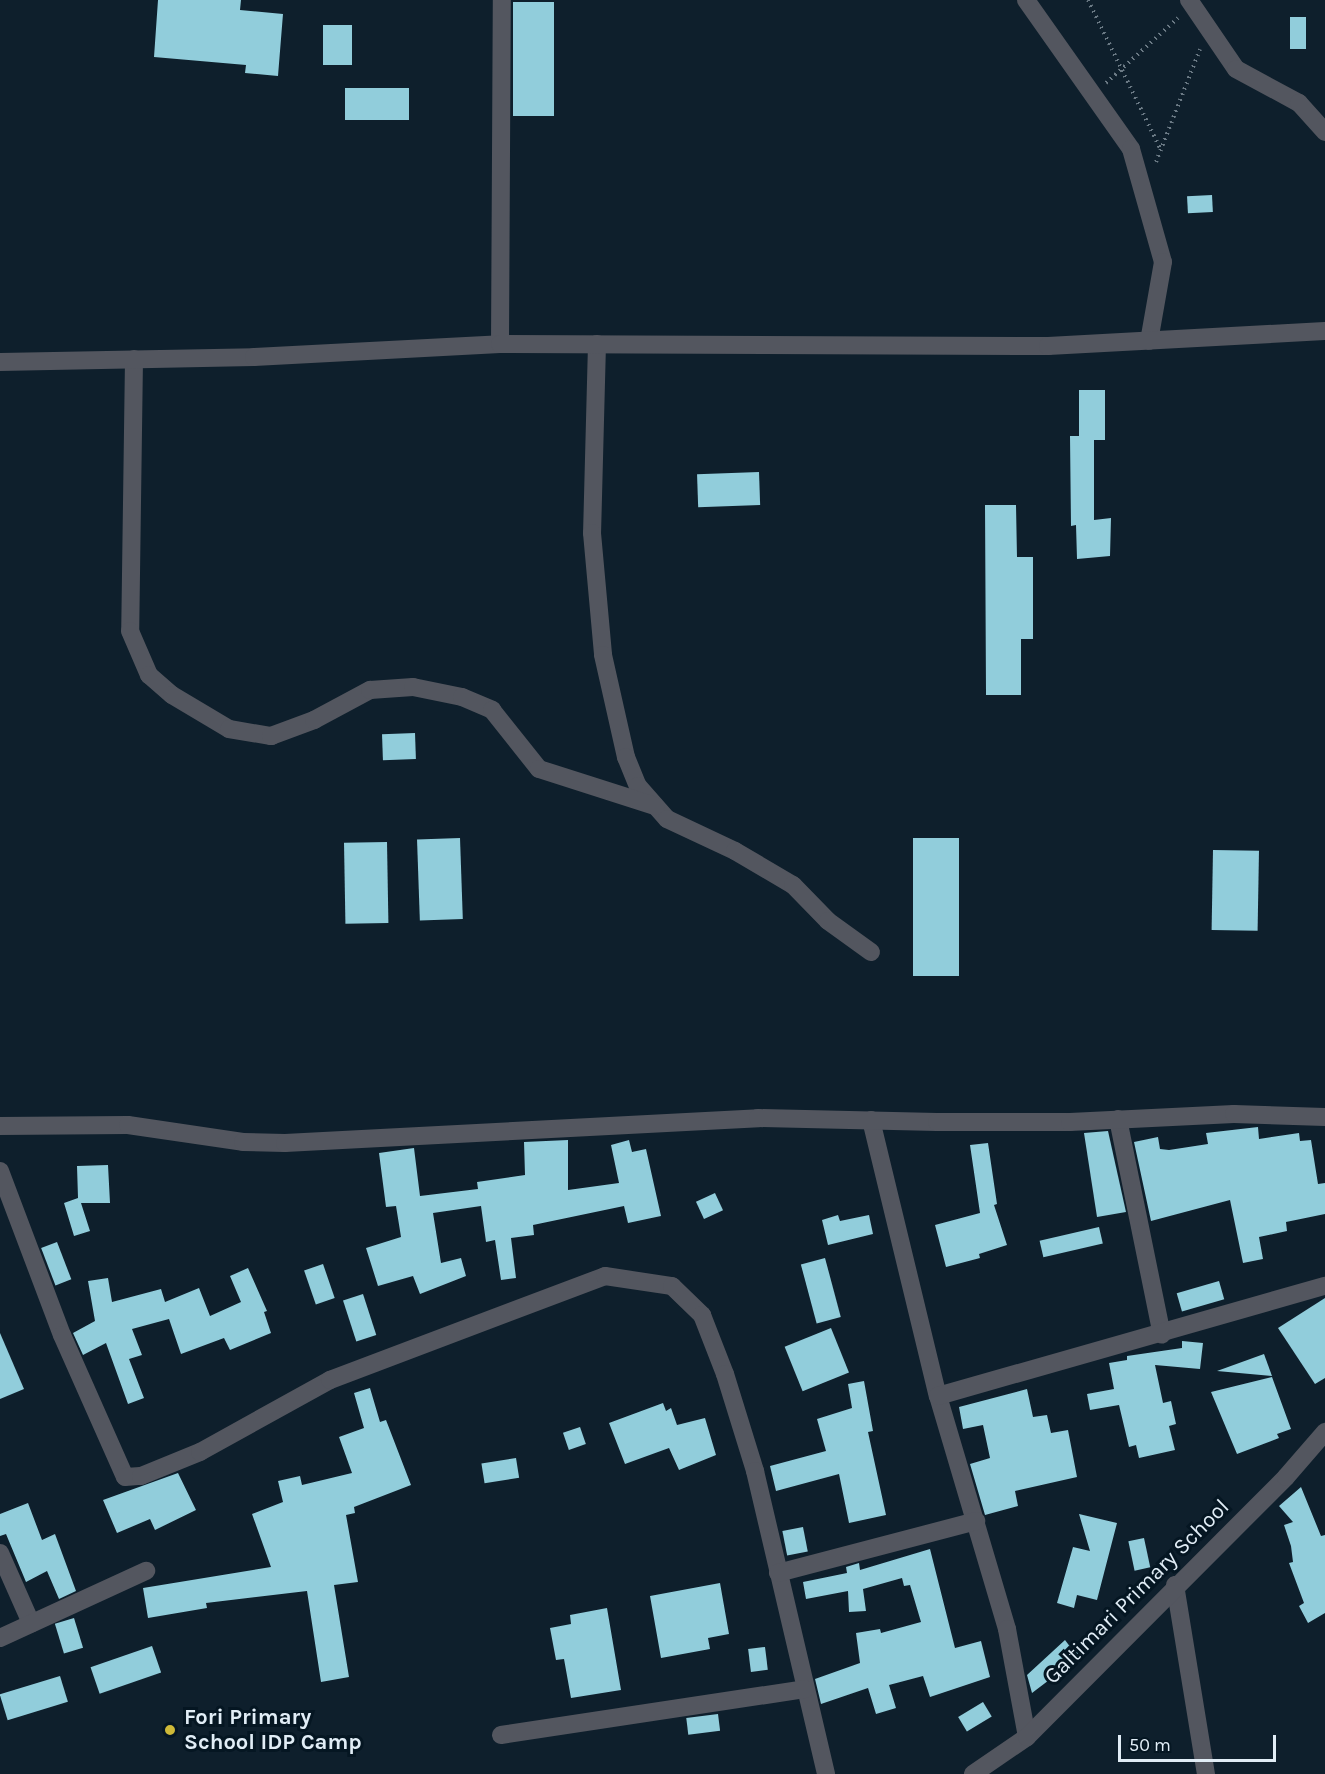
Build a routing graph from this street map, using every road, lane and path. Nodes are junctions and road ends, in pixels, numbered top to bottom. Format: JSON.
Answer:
{"nodes":[{"id":1,"x":502,"y":0,"type":"edge"},
{"id":2,"x":1026,"y":0,"type":"edge"},
{"id":3,"x":1088,"y":0,"type":"edge"},
{"id":4,"x":1190,"y":2,"type":"edge"},
{"id":5,"x":1207,"y":26,"type":"junction"},
{"id":6,"x":1120,"y":70,"type":"junction"},
{"id":7,"x":1092,"y":96,"type":"junction"},
{"id":8,"x":1325,"y":132,"type":"edge"},
{"id":9,"x":1160,"y":148,"type":"junction"},
{"id":10,"x":1145,"y":197,"type":"junction"},
{"id":11,"x":1325,"y":331,"type":"edge"},
{"id":12,"x":1149,"y":341,"type":"junction"},
{"id":13,"x":500,"y":344,"type":"junction"},
{"id":14,"x":597,"y":344,"type":"junction"},
{"id":15,"x":134,"y":359,"type":"junction"},
{"id":16,"x":0,"y":362,"type":"edge"},
{"id":17,"x":655,"y":806,"type":"junction"},
{"id":18,"x":871,"y":952,"type":"dead end"},
{"id":19,"x":1325,"y":1117,"type":"edge"},
{"id":20,"x":1118,"y":1119,"type":"junction"},
{"id":21,"x":871,"y":1120,"type":"junction"},
{"id":22,"x":0,"y":1126,"type":"edge"},
{"id":23,"x":0,"y":1171,"type":"edge"},
{"id":24,"x":1325,"y":1286,"type":"edge"},
{"id":25,"x":1162,"y":1335,"type":"junction"},
{"id":26,"x":938,"y":1396,"type":"junction"},
{"id":27,"x":1325,"y":1432,"type":"edge"},
{"id":28,"x":976,"y":1521,"type":"junction"},
{"id":29,"x":0,"y":1553,"type":"edge"},
{"id":30,"x":146,"y":1571,"type":"dead end"},
{"id":31,"x":778,"y":1574,"type":"junction"},
{"id":32,"x":1175,"y":1585,"type":"junction"},
{"id":33,"x":31,"y":1623,"type":"junction"},
{"id":34,"x":0,"y":1638,"type":"edge"},
{"id":35,"x":805,"y":1689,"type":"junction"},
{"id":36,"x":501,"y":1735,"type":"dead end"},
{"id":37,"x":1027,"y":1737,"type":"junction"},
{"id":38,"x":826,"y":1774,"type":"edge"},
{"id":39,"x":973,"y":1774,"type":"edge"},
{"id":40,"x":1206,"y":1774,"type":"edge"}],
"edges":[{"from":1,"to":13,"type":"street"},
{"from":2,"to":7,"type":"street"},
{"from":3,"to":6,"type":"path"},
{"from":4,"to":5,"type":"street"},
{"from":4,"to":6,"type":"path"},
{"from":5,"to":8,"type":"street"},
{"from":5,"to":9,"type":"path"},
{"from":6,"to":7,"type":"path"},
{"from":6,"to":9,"type":"path"},
{"from":7,"to":10,"type":"street"},
{"from":9,"to":10,"type":"path"},
{"from":10,"to":12,"type":"street"},
{"from":11,"to":12,"type":"street"},
{"from":12,"to":14,"type":"street"},
{"from":13,"to":14,"type":"street"},
{"from":13,"to":15,"type":"street"},
{"from":14,"to":17,"type":"street"},
{"from":15,"to":16,"type":"street"},
{"from":15,"to":17,"type":"street"},
{"from":17,"to":18,"type":"street"},
{"from":19,"to":20,"type":"street"},
{"from":20,"to":21,"type":"street"},
{"from":20,"to":25,"type":"street"},
{"from":21,"to":22,"type":"street"},
{"from":21,"to":26,"type":"street"},
{"from":23,"to":31,"type":"street"},
{"from":24,"to":25,"type":"street"},
{"from":25,"to":26,"type":"street"},
{"from":26,"to":28,"type":"street"},
{"from":27,"to":32,"type":"street","name":"Galtimari Primary School"},
{"from":28,"to":31,"type":"street"},
{"from":28,"to":37,"type":"street"},
{"from":29,"to":33,"type":"street"},
{"from":30,"to":33,"type":"street"},
{"from":31,"to":35,"type":"street"},
{"from":32,"to":37,"type":"street","name":"Galtimari Primary School"},
{"from":32,"to":40,"type":"street"},
{"from":33,"to":34,"type":"street"},
{"from":35,"to":36,"type":"street"},
{"from":35,"to":38,"type":"street"},
{"from":37,"to":39,"type":"street","name":"Galtimari Primary School"}]}
